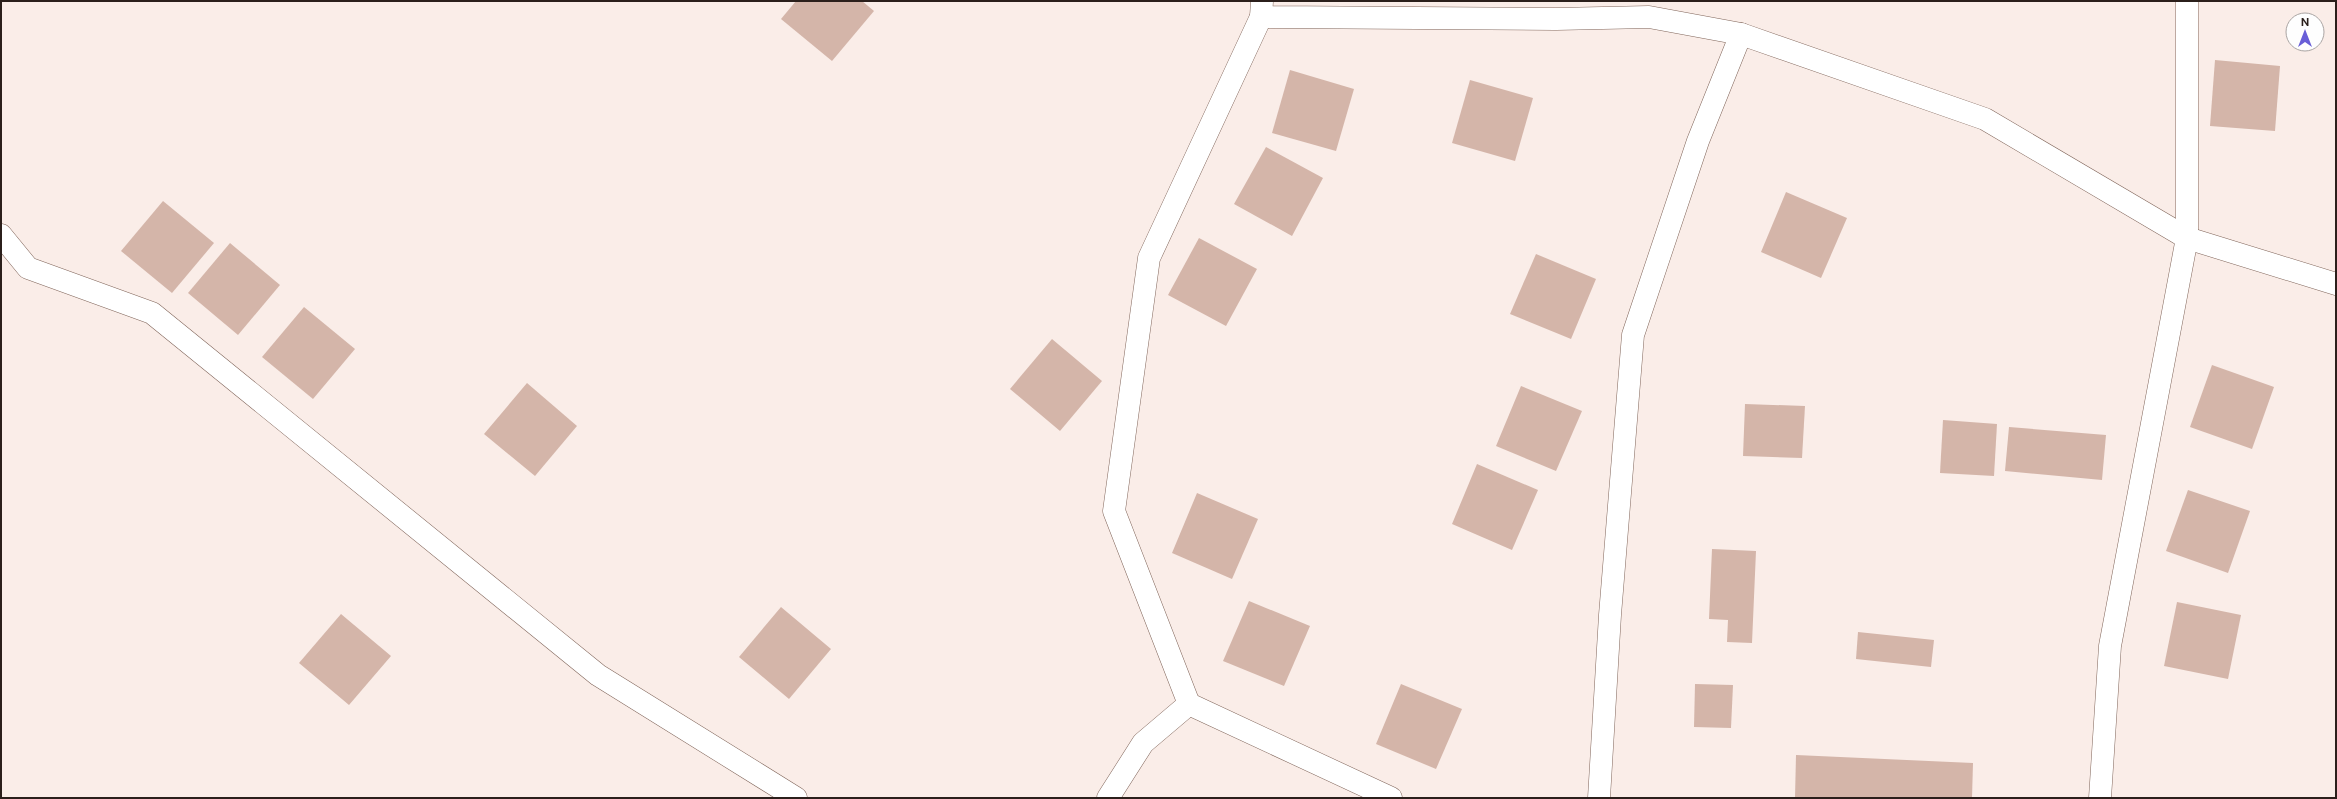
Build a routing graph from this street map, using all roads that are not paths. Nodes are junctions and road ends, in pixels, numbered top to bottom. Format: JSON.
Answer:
{"nodes":[{"id":1,"x":2187,"y":1,"type":"edge"},
{"id":2,"x":1262,"y":9,"type":"edge"},
{"id":3,"x":1741,"y":34,"type":"junction"},
{"id":4,"x":1,"y":235,"type":"edge"},
{"id":5,"x":2187,"y":238,"type":"junction"},
{"id":6,"x":2336,"y":284,"type":"edge"},
{"id":7,"x":1189,"y":704,"type":"junction"},
{"id":8,"x":796,"y":798,"type":"edge"},
{"id":9,"x":1108,"y":798,"type":"edge"},
{"id":10,"x":1391,"y":798,"type":"edge"},
{"id":11,"x":1599,"y":798,"type":"edge"},
{"id":12,"x":2100,"y":798,"type":"edge"}],
"edges":[{"from":1,"to":5,"type":"street"},
{"from":2,"to":3,"type":"street"},
{"from":2,"to":7,"type":"street"},
{"from":3,"to":5,"type":"street"},
{"from":3,"to":11,"type":"street"},
{"from":4,"to":8,"type":"street"},
{"from":5,"to":6,"type":"street"},
{"from":5,"to":12,"type":"street"},
{"from":7,"to":9,"type":"street"},
{"from":7,"to":10,"type":"street"}]}
